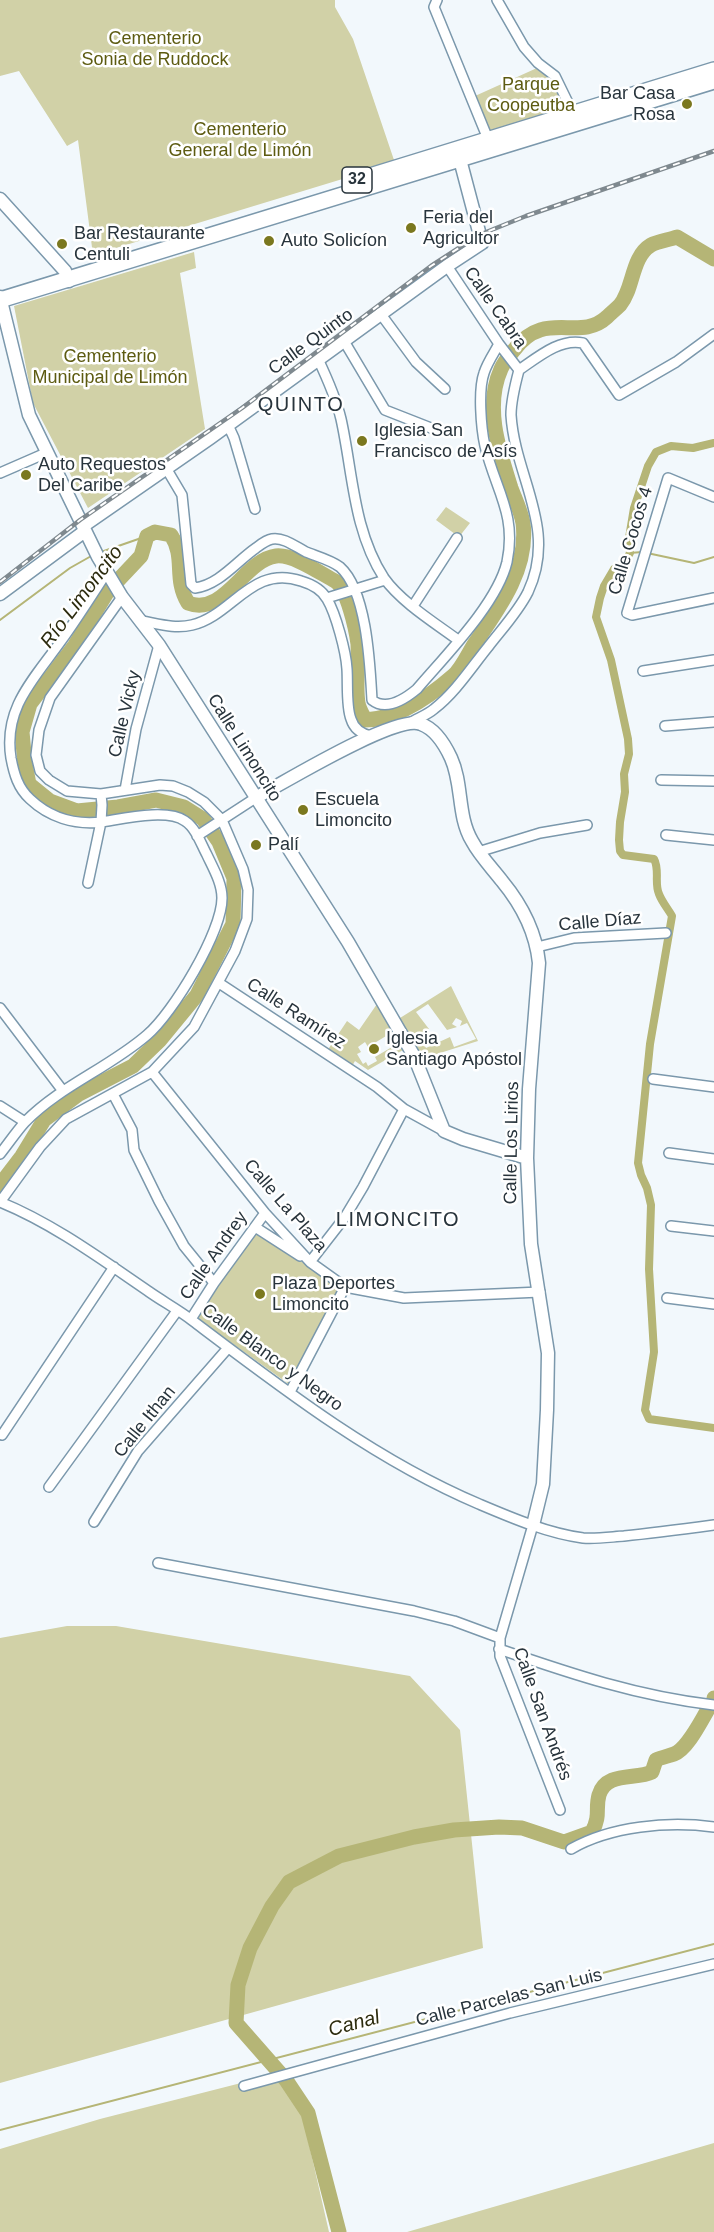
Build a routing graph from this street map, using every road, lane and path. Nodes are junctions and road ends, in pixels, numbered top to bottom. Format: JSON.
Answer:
{"nodes":[{"id":1,"x":436,"y":0,"type":"edge"},
{"id":2,"x":497,"y":0,"type":"edge"},
{"id":3,"x":713,"y":78,"type":"edge"},
{"id":4,"x":573,"y":113,"type":"junction"},
{"id":5,"x":488,"y":139,"type":"junction"},
{"id":6,"x":459,"y":154,"type":"junction"},
{"id":7,"x":0,"y":199,"type":"edge"},
{"id":8,"x":447,"y":266,"type":"junction"},
{"id":9,"x":67,"y":276,"type":"junction"},
{"id":10,"x":0,"y":297,"type":"edge"},
{"id":11,"x":380,"y":314,"type":"junction"},
{"id":12,"x":3,"y":320,"type":"edge"},
{"id":13,"x":714,"y":334,"type":"edge"},
{"id":14,"x":344,"y":341,"type":"junction"},
{"id":15,"x":499,"y":344,"type":"junction"},
{"id":16,"x":318,"y":359,"type":"junction"},
{"id":17,"x":519,"y":370,"type":"junction"},
{"id":18,"x":445,"y":389,"type":"dead end"},
{"id":19,"x":228,"y":425,"type":"junction"},
{"id":20,"x":436,"y":430,"type":"dead end"},
{"id":21,"x":46,"y":453,"type":"junction"},
{"id":22,"x":166,"y":468,"type":"junction"},
{"id":23,"x":0,"y":473,"type":"edge"},
{"id":24,"x":714,"y":497,"type":"edge"},
{"id":25,"x":255,"y":509,"type":"dead end"},
{"id":26,"x":84,"y":528,"type":"junction"},
{"id":27,"x":457,"y":538,"type":"dead end"},
{"id":28,"x":108,"y":575,"type":"junction"},
{"id":29,"x":385,"y":580,"type":"junction"},
{"id":30,"x":355,"y":591,"type":"junction"},
{"id":31,"x":0,"y":594,"type":"edge"},
{"id":32,"x":120,"y":594,"type":"junction"},
{"id":33,"x":327,"y":598,"type":"junction"},
{"id":34,"x":714,"y":598,"type":"edge"},
{"id":35,"x":413,"y":606,"type":"junction"},
{"id":36,"x":142,"y":621,"type":"junction"},
{"id":37,"x":458,"y":640,"type":"junction"},
{"id":38,"x":159,"y":645,"type":"junction"},
{"id":39,"x":714,"y":660,"type":"edge"},
{"id":40,"x":643,"y":671,"type":"dead end"},
{"id":41,"x":714,"y":722,"type":"edge"},
{"id":42,"x":410,"y":723,"type":"junction"},
{"id":43,"x":665,"y":726,"type":"dead end"},
{"id":44,"x":371,"y":736,"type":"junction"},
{"id":45,"x":661,"y":780,"type":"dead end"},
{"id":46,"x":714,"y":781,"type":"edge"},
{"id":47,"x":125,"y":790,"type":"junction"},
{"id":48,"x":101,"y":794,"type":"junction"},
{"id":49,"x":257,"y":797,"type":"junction"},
{"id":50,"x":101,"y":819,"type":"junction"},
{"id":51,"x":219,"y":823,"type":"junction"},
{"id":52,"x":587,"y":825,"type":"dead end"},
{"id":53,"x":666,"y":834,"type":"dead end"},
{"id":54,"x":199,"y":835,"type":"junction"},
{"id":55,"x":714,"y":840,"type":"edge"},
{"id":56,"x":478,"y":852,"type":"junction"},
{"id":57,"x":88,"y":883,"type":"dead end"},
{"id":58,"x":666,"y":933,"type":"dead end"},
{"id":59,"x":537,"y":946,"type":"junction"},
{"id":60,"x":219,"y":983,"type":"junction"},
{"id":61,"x":0,"y":1008,"type":"edge"},
{"id":62,"x":152,"y":1072,"type":"junction"},
{"id":63,"x":653,"y":1078,"type":"dead end"},
{"id":64,"x":714,"y":1087,"type":"edge"},
{"id":65,"x":63,"y":1091,"type":"junction"},
{"id":66,"x":113,"y":1094,"type":"junction"},
{"id":67,"x":0,"y":1106,"type":"edge"},
{"id":68,"x":404,"y":1109,"type":"junction"},
{"id":69,"x":25,"y":1122,"type":"junction"},
{"id":70,"x":444,"y":1131,"type":"junction"},
{"id":71,"x":669,"y":1153,"type":"dead end"},
{"id":72,"x":0,"y":1154,"type":"edge"},
{"id":73,"x":527,"y":1158,"type":"junction"},
{"id":74,"x":714,"y":1159,"type":"edge"},
{"id":75,"x":0,"y":1202,"type":"edge"},
{"id":76,"x":266,"y":1213,"type":"junction"},
{"id":77,"x":671,"y":1226,"type":"dead end"},
{"id":78,"x":255,"y":1227,"type":"junction"},
{"id":79,"x":714,"y":1231,"type":"edge"},
{"id":80,"x":310,"y":1262,"type":"junction"},
{"id":81,"x":114,"y":1267,"type":"junction"},
{"id":82,"x":214,"y":1283,"type":"junction"},
{"id":83,"x":345,"y":1287,"type":"junction"},
{"id":84,"x":540,"y":1292,"type":"junction"},
{"id":85,"x":667,"y":1298,"type":"dead end"},
{"id":86,"x":714,"y":1304,"type":"edge"},
{"id":87,"x":177,"y":1311,"type":"junction"},
{"id":88,"x":191,"y":1318,"type":"junction"},
{"id":89,"x":228,"y":1348,"type":"junction"},
{"id":90,"x":291,"y":1392,"type":"junction"},
{"id":91,"x":2,"y":1435,"type":"dead end"},
{"id":92,"x":49,"y":1487,"type":"dead end"},
{"id":93,"x":94,"y":1522,"type":"dead end"},
{"id":94,"x":533,"y":1525,"type":"junction"},
{"id":95,"x":714,"y":1525,"type":"edge"},
{"id":96,"x":158,"y":1563,"type":"dead end"},
{"id":97,"x":500,"y":1638,"type":"junction"},
{"id":98,"x":499,"y":1649,"type":"junction"},
{"id":99,"x":714,"y":1706,"type":"edge"},
{"id":100,"x":560,"y":1810,"type":"dead end"},
{"id":101,"x":714,"y":1827,"type":"edge"},
{"id":102,"x":571,"y":1849,"type":"dead end"},
{"id":103,"x":714,"y":1964,"type":"edge"},
{"id":104,"x":244,"y":2086,"type":"dead end"}],
"edges":[{"from":1,"to":5,"type":"street"},
{"from":2,"to":4,"type":"street"},
{"from":3,"to":4,"type":"highway","number":"32"},
{"from":3,"to":6,"type":"highway","number":"32"},
{"from":4,"to":5,"type":"highway","number":"32"},
{"from":5,"to":6,"type":"highway","number":"32"},
{"from":6,"to":8,"type":"street","name":"Calle Quinto"},
{"from":6,"to":9,"type":"highway","number":"32"},
{"from":7,"to":9,"type":"street"},
{"from":8,"to":11,"type":"street","name":"Calle Quinto"},
{"from":8,"to":15,"type":"street","name":"Calle Cabra"},
{"from":9,"to":10,"type":"highway","number":"32"},
{"from":10,"to":12,"type":"street","name":"Calle Limoncito"},
{"from":11,"to":14,"type":"street","name":"Calle Quinto"},
{"from":11,"to":18,"type":"street"},
{"from":12,"to":21,"type":"street","name":"Calle Limoncito"},
{"from":13,"to":17,"type":"street","name":"Calle Cabra"},
{"from":14,"to":16,"type":"street","name":"Calle Quinto"},
{"from":14,"to":20,"type":"street"},
{"from":15,"to":17,"type":"street","name":"Calle Cabra"},
{"from":15,"to":37,"type":"street"},
{"from":16,"to":19,"type":"street","name":"Calle Quinto"},
{"from":16,"to":29,"type":"street"},
{"from":17,"to":42,"type":"street"},
{"from":19,"to":22,"type":"street","name":"Calle Quinto"},
{"from":19,"to":25,"type":"street"},
{"from":21,"to":23,"type":"street"},
{"from":21,"to":26,"type":"street","name":"Calle Limoncito"},
{"from":22,"to":26,"type":"street","name":"Calle Quinto"},
{"from":22,"to":30,"type":"street"},
{"from":24,"to":34,"type":"street","name":"Calle Cocos 4"},
{"from":26,"to":28,"type":"street","name":"Calle Limoncito"},
{"from":26,"to":31,"type":"street","name":"Calle Quinto"},
{"from":27,"to":35,"type":"street"},
{"from":28,"to":32,"type":"street","name":"Calle Limoncito"},
{"from":28,"to":50,"type":"street"},
{"from":29,"to":30,"type":"street"},
{"from":29,"to":35,"type":"street"},
{"from":30,"to":33,"type":"street"},
{"from":30,"to":37,"type":"street"},
{"from":32,"to":36,"type":"street","name":"Calle Limoncito"},
{"from":32,"to":48,"type":"street"},
{"from":33,"to":36,"type":"street"},
{"from":33,"to":44,"type":"street"},
{"from":35,"to":37,"type":"street"},
{"from":36,"to":38,"type":"street","name":"Calle Limoncito"},
{"from":38,"to":47,"type":"street","name":"Calle Vicky"},
{"from":38,"to":49,"type":"street","name":"Calle Limoncito"},
{"from":39,"to":40,"type":"street"},
{"from":41,"to":43,"type":"street"},
{"from":42,"to":44,"type":"street"},
{"from":42,"to":56,"type":"street","name":"Calle Los Lirios"},
{"from":44,"to":49,"type":"street"},
{"from":45,"to":46,"type":"street"},
{"from":47,"to":48,"type":"street"},
{"from":47,"to":51,"type":"street"},
{"from":48,"to":50,"type":"street"},
{"from":49,"to":51,"type":"street"},
{"from":49,"to":70,"type":"street","name":"Calle Limoncito"},
{"from":50,"to":54,"type":"street"},
{"from":50,"to":57,"type":"street"},
{"from":51,"to":54,"type":"street"},
{"from":51,"to":60,"type":"street"},
{"from":52,"to":56,"type":"street"},
{"from":53,"to":55,"type":"street"},
{"from":54,"to":65,"type":"street"},
{"from":56,"to":59,"type":"street","name":"Calle Los Lirios"},
{"from":58,"to":59,"type":"street","name":"Calle Díaz"},
{"from":59,"to":73,"type":"street","name":"Calle Los Lirios"},
{"from":60,"to":62,"type":"street"},
{"from":60,"to":68,"type":"street","name":"Calle Ramírez"},
{"from":61,"to":65,"type":"street"},
{"from":62,"to":66,"type":"street"},
{"from":62,"to":76,"type":"street","name":"Calle La Plaza"},
{"from":63,"to":64,"type":"street"},
{"from":65,"to":69,"type":"street"},
{"from":66,"to":75,"type":"street"},
{"from":66,"to":82,"type":"street"},
{"from":67,"to":69,"type":"street"},
{"from":68,"to":70,"type":"street","name":"Calle Ramírez"},
{"from":68,"to":80,"type":"street"},
{"from":69,"to":72,"type":"street"},
{"from":70,"to":73,"type":"street"},
{"from":71,"to":74,"type":"street"},
{"from":73,"to":84,"type":"street","name":"Calle Los Lirios"},
{"from":75,"to":81,"type":"street","name":"Calle Blanco y Negro"},
{"from":76,"to":78,"type":"street","name":"Calle Andrey"},
{"from":76,"to":80,"type":"street","name":"Calle La Plaza"},
{"from":77,"to":79,"type":"street"},
{"from":78,"to":80,"type":"street"},
{"from":78,"to":82,"type":"street","name":"Calle Andrey"},
{"from":80,"to":83,"type":"street","name":"Calle La Plaza"},
{"from":81,"to":87,"type":"street","name":"Calle Blanco y Negro"},
{"from":81,"to":91,"type":"street"},
{"from":82,"to":88,"type":"street","name":"Calle Andrey"},
{"from":83,"to":84,"type":"street","name":"Calle La Plaza"},
{"from":83,"to":90,"type":"street"},
{"from":84,"to":94,"type":"street","name":"Calle Los Lirios"},
{"from":85,"to":86,"type":"street"},
{"from":87,"to":88,"type":"street","name":"Calle Blanco y Negro"},
{"from":87,"to":92,"type":"street"},
{"from":88,"to":89,"type":"street","name":"Calle Blanco y Negro"},
{"from":89,"to":90,"type":"street","name":"Calle Blanco y Negro"},
{"from":89,"to":93,"type":"street","name":"Calle Ithan"},
{"from":90,"to":94,"type":"street","name":"Calle Blanco y Negro"},
{"from":94,"to":95,"type":"street","name":"Calle Blanco y Negro"},
{"from":94,"to":97,"type":"street","name":"Calle San Andrés"},
{"from":96,"to":97,"type":"street"},
{"from":97,"to":98,"type":"street","name":"Calle San Andrés"},
{"from":98,"to":99,"type":"street"},
{"from":98,"to":100,"type":"street","name":"Calle San Andrés"},
{"from":101,"to":102,"type":"street"},
{"from":103,"to":104,"type":"street","name":"Calle Parcelas San Luis"}]}
